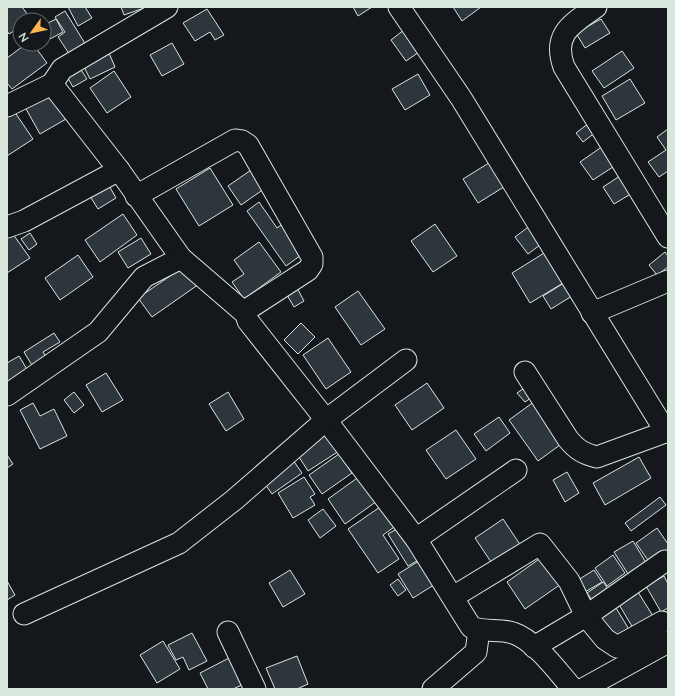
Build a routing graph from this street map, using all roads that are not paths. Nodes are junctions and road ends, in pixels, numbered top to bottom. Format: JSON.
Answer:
{"nodes":[{"id":1,"x":167,"y":7,"type":"edge"},
{"id":2,"x":399,"y":7,"type":"edge"},
{"id":3,"x":596,"y":7,"type":"edge"},
{"id":4,"x":52,"y":84,"type":"junction"},
{"id":5,"x":7,"y":106,"type":"edge"},
{"id":6,"x":119,"y":170,"type":"junction"},
{"id":7,"x":136,"y":196,"type":"junction"},
{"id":8,"x":7,"y":227,"type":"edge"},
{"id":9,"x":668,"y":237,"type":"edge"},
{"id":10,"x":181,"y":258,"type":"junction"},
{"id":11,"x":668,"y":281,"type":"edge"},
{"id":12,"x":592,"y":313,"type":"junction"},
{"id":13,"x":246,"y":314,"type":"junction"},
{"id":14,"x":406,"y":360,"type":"dead end"},
{"id":15,"x":525,"y":372,"type":"dead end"},
{"id":16,"x":7,"y":395,"type":"edge"},
{"id":17,"x":326,"y":420,"type":"junction"},
{"id":18,"x":667,"y":431,"type":"edge"},
{"id":19,"x":516,"y":470,"type":"dead end"},
{"id":20,"x":416,"y":539,"type":"junction"},
{"id":21,"x":665,"y":561,"type":"dead end"},
{"id":22,"x":453,"y":597,"type":"junction"},
{"id":23,"x":24,"y":614,"type":"dead end"},
{"id":24,"x":586,"y":616,"type":"junction"},
{"id":25,"x":662,"y":622,"type":"dead end"},
{"id":26,"x":479,"y":630,"type":"junction"},
{"id":27,"x":228,"y":632,"type":"dead end"},
{"id":28,"x":668,"y":642,"type":"edge"},
{"id":29,"x":534,"y":647,"type":"junction"},
{"id":30,"x":255,"y":689,"type":"edge"},
{"id":31,"x":433,"y":689,"type":"edge"},
{"id":32,"x":573,"y":689,"type":"edge"},
{"id":33,"x":583,"y":689,"type":"edge"}],
"edges":[{"from":1,"to":4,"type":"street"},
{"from":2,"to":12,"type":"street"},
{"from":3,"to":9,"type":"street"},
{"from":4,"to":5,"type":"street"},
{"from":4,"to":6,"type":"street"},
{"from":6,"to":7,"type":"street"},
{"from":6,"to":8,"type":"street"},
{"from":7,"to":10,"type":"street"},
{"from":7,"to":13,"type":"street"},
{"from":10,"to":13,"type":"street"},
{"from":10,"to":16,"type":"street"},
{"from":11,"to":12,"type":"street"},
{"from":12,"to":18,"type":"street"},
{"from":13,"to":17,"type":"street"},
{"from":14,"to":17,"type":"street"},
{"from":15,"to":18,"type":"street"},
{"from":17,"to":20,"type":"street"},
{"from":17,"to":23,"type":"street"},
{"from":19,"to":20,"type":"street"},
{"from":20,"to":22,"type":"street"},
{"from":21,"to":24,"type":"street"},
{"from":22,"to":24,"type":"street"},
{"from":22,"to":26,"type":"street"},
{"from":24,"to":25,"type":"street"},
{"from":24,"to":29,"type":"street"},
{"from":26,"to":29,"type":"street"},
{"from":26,"to":31,"type":"street"},
{"from":27,"to":30,"type":"street"},
{"from":28,"to":33,"type":"street"},
{"from":29,"to":32,"type":"street"}]}
